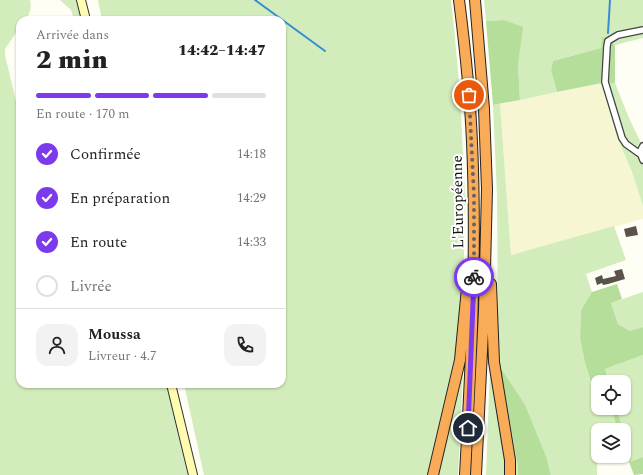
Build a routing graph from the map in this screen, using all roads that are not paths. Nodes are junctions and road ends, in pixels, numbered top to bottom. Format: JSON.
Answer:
{"nodes":[{"id":1,"x":81,"y":0,"type":"edge"},
{"id":2,"x":459,"y":0,"type":"edge"},
{"id":3,"x":475,"y":0,"type":"edge"},
{"id":4,"x":85,"y":16,"type":"edge"},
{"id":5,"x":643,"y":30,"type":"edge"},
{"id":6,"x":643,"y":146,"type":"edge"},
{"id":7,"x":642,"y":157,"type":"edge"},
{"id":8,"x":473,"y":158,"type":"junction"},
{"id":9,"x":487,"y":189,"type":"junction"},
{"id":10,"x":172,"y":388,"type":"edge"},
{"id":11,"x":193,"y":475,"type":"edge"},
{"id":12,"x":434,"y":475,"type":"edge"},
{"id":13,"x":465,"y":475,"type":"edge"},
{"id":14,"x":476,"y":475,"type":"edge"},
{"id":15,"x":510,"y":475,"type":"edge"}],
"edges":[{"from":1,"to":4,"type":"main road"},
{"from":2,"to":8,"type":"highway","name":"L'Européenne"},
{"from":3,"to":9,"type":"highway","name":"L'Européenne"},
{"from":5,"to":7,"type":"street"},
{"from":6,"to":7,"type":"street"},
{"from":8,"to":12,"type":"highway"},
{"from":8,"to":13,"type":"highway","name":"L'Européenne"},
{"from":9,"to":14,"type":"highway","name":"L'Européenne"},
{"from":9,"to":15,"type":"highway"},
{"from":10,"to":11,"type":"main road"}]}
